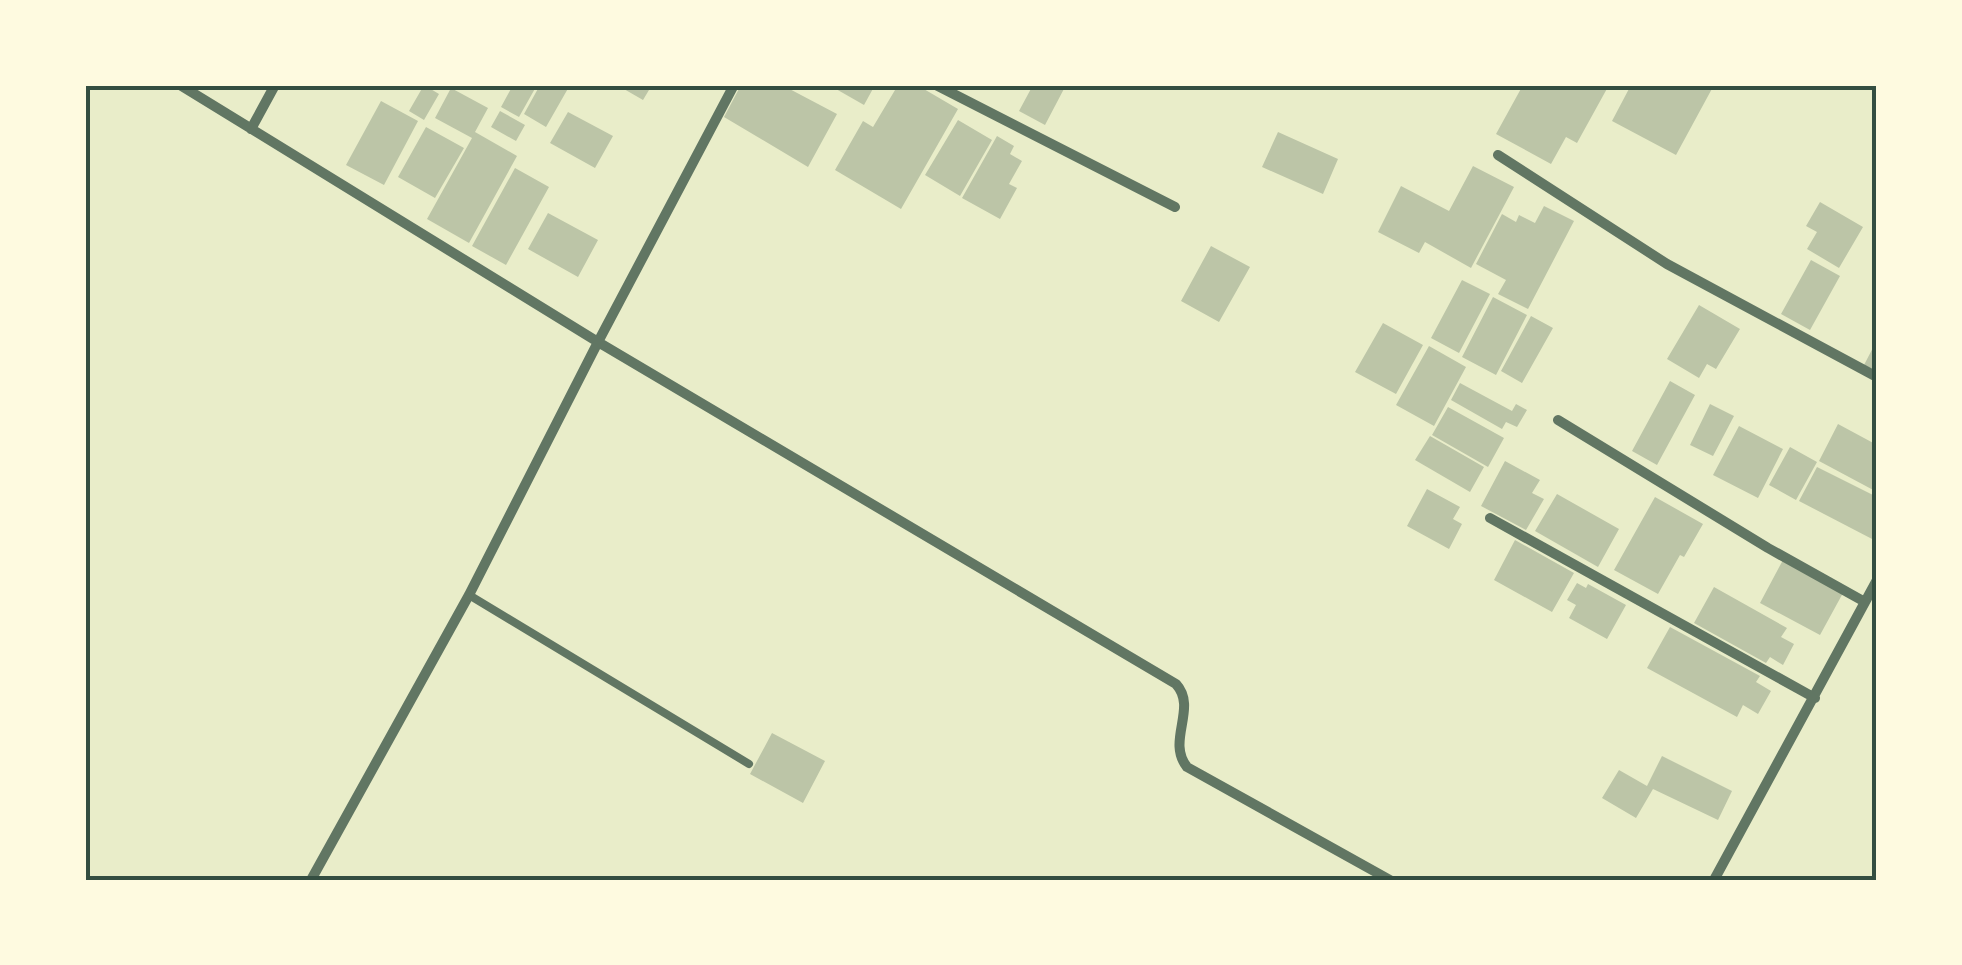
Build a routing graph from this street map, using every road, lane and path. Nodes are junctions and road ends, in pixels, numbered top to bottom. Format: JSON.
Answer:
{"nodes":[{"id":1,"x":180,"y":85,"type":"edge"},
{"id":2,"x":275,"y":85,"type":"edge"},
{"id":3,"x":734,"y":85,"type":"edge"},
{"id":4,"x":936,"y":85,"type":"edge"},
{"id":5,"x":251,"y":128,"type":"junction"},
{"id":6,"x":1498,"y":155,"type":"dead end"},
{"id":7,"x":1174,"y":208,"type":"dead end"},
{"id":8,"x":598,"y":342,"type":"junction"},
{"id":9,"x":1877,"y":378,"type":"edge"},
{"id":10,"x":1558,"y":420,"type":"dead end"},
{"id":11,"x":1490,"y":518,"type":"dead end"},
{"id":12,"x":1877,"y":580,"type":"edge"},
{"id":13,"x":469,"y":594,"type":"junction"},
{"id":14,"x":1865,"y":602,"type":"junction"},
{"id":15,"x":1815,"y":698,"type":"junction"},
{"id":16,"x":748,"y":764,"type":"dead end"},
{"id":17,"x":310,"y":880,"type":"edge"},
{"id":18,"x":1390,"y":880,"type":"edge"},
{"id":19,"x":1714,"y":880,"type":"edge"}],
"edges":[{"from":1,"to":5,"type":"street"},
{"from":2,"to":5,"type":"street"},
{"from":3,"to":8,"type":"street"},
{"from":4,"to":7,"type":"street"},
{"from":5,"to":8,"type":"street"},
{"from":6,"to":9,"type":"street"},
{"from":8,"to":13,"type":"street"},
{"from":8,"to":18,"type":"street"},
{"from":10,"to":14,"type":"street"},
{"from":11,"to":15,"type":"street"},
{"from":12,"to":14,"type":"street"},
{"from":13,"to":16,"type":"lane"},
{"from":13,"to":17,"type":"street"},
{"from":14,"to":15,"type":"street"},
{"from":15,"to":19,"type":"street"}]}
